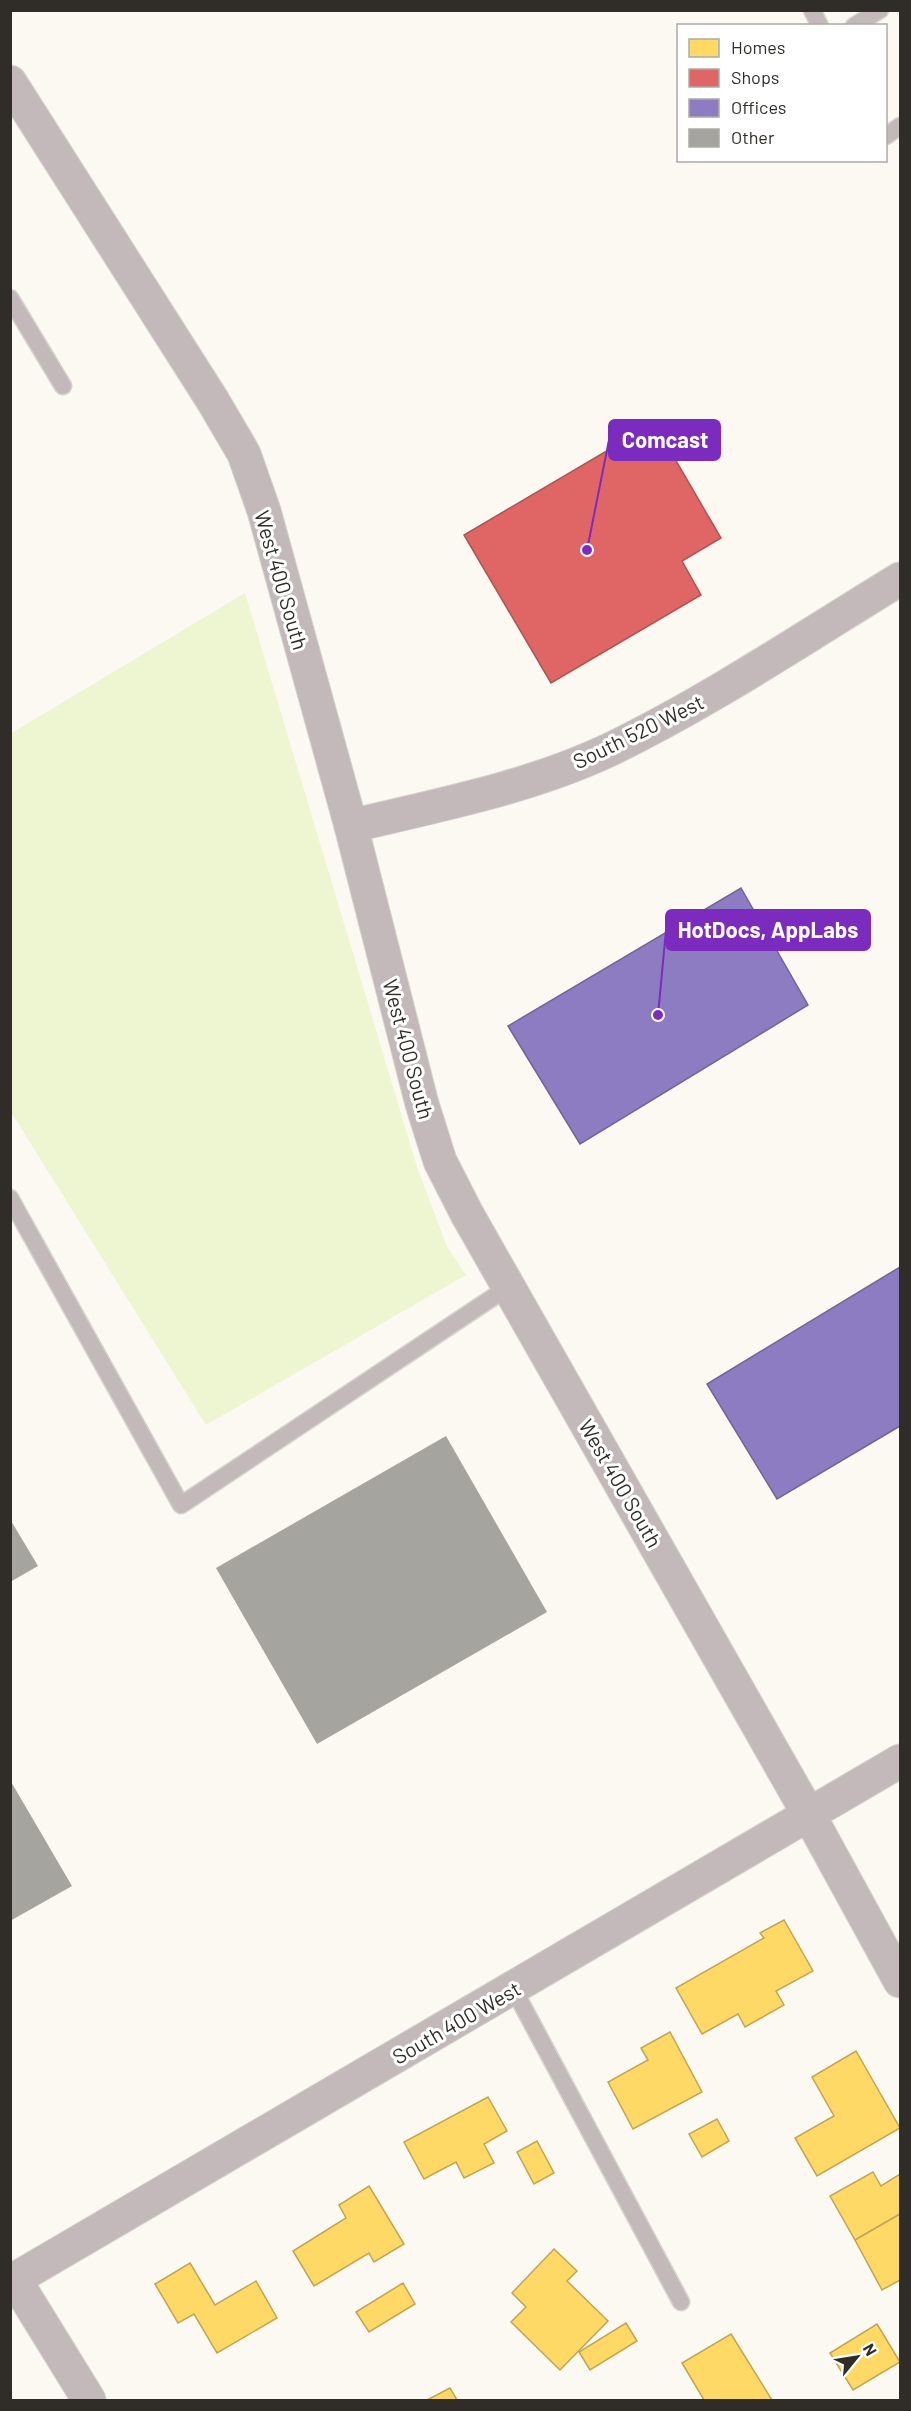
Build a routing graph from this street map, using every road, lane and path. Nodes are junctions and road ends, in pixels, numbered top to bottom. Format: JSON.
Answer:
{"nodes":[{"id":1,"x":812,"y":10,"type":"edge"},
{"id":2,"x":880,"y":10,"type":"edge"},
{"id":3,"x":819,"y":24,"type":"edge"},
{"id":4,"x":857,"y":24,"type":"edge"},
{"id":5,"x":10,"y":82,"type":"edge"},
{"id":6,"x":900,"y":126,"type":"edge"},
{"id":7,"x":887,"y":135,"type":"edge"},
{"id":8,"x":10,"y":298,"type":"edge"},
{"id":9,"x":63,"y":386,"type":"dead end"},
{"id":10,"x":900,"y":579,"type":"edge"},
{"id":11,"x":351,"y":826,"type":"junction"},
{"id":12,"x":10,"y":1198,"type":"edge"},
{"id":13,"x":510,"y":1286,"type":"junction"},
{"id":14,"x":900,"y":1761,"type":"edge"},
{"id":15,"x":809,"y":1815,"type":"junction"},
{"id":16,"x":900,"y":1981,"type":"edge"},
{"id":17,"x":513,"y":1988,"type":"junction"},
{"id":18,"x":13,"y":2281,"type":"edge"},
{"id":19,"x":681,"y":2302,"type":"dead end"},
{"id":20,"x":89,"y":2400,"type":"edge"}],
"edges":[{"from":1,"to":3,"type":"lane"},
{"from":2,"to":4,"type":"lane"},
{"from":5,"to":11,"type":"street","name":"West 400 South"},
{"from":6,"to":7,"type":"lane"},
{"from":8,"to":9,"type":"lane"},
{"from":10,"to":11,"type":"street","name":"South 520 West"},
{"from":11,"to":13,"type":"street","name":"West 400 South"},
{"from":12,"to":13,"type":"lane"},
{"from":13,"to":15,"type":"street","name":"West 400 South"},
{"from":14,"to":15,"type":"street","name":"South 400 West"},
{"from":15,"to":16,"type":"street","name":"West 400 South"},
{"from":15,"to":17,"type":"street","name":"South 400 West"},
{"from":17,"to":18,"type":"street","name":"South 400 West"},
{"from":17,"to":19,"type":"lane"},
{"from":18,"to":20,"type":"street"}]}
